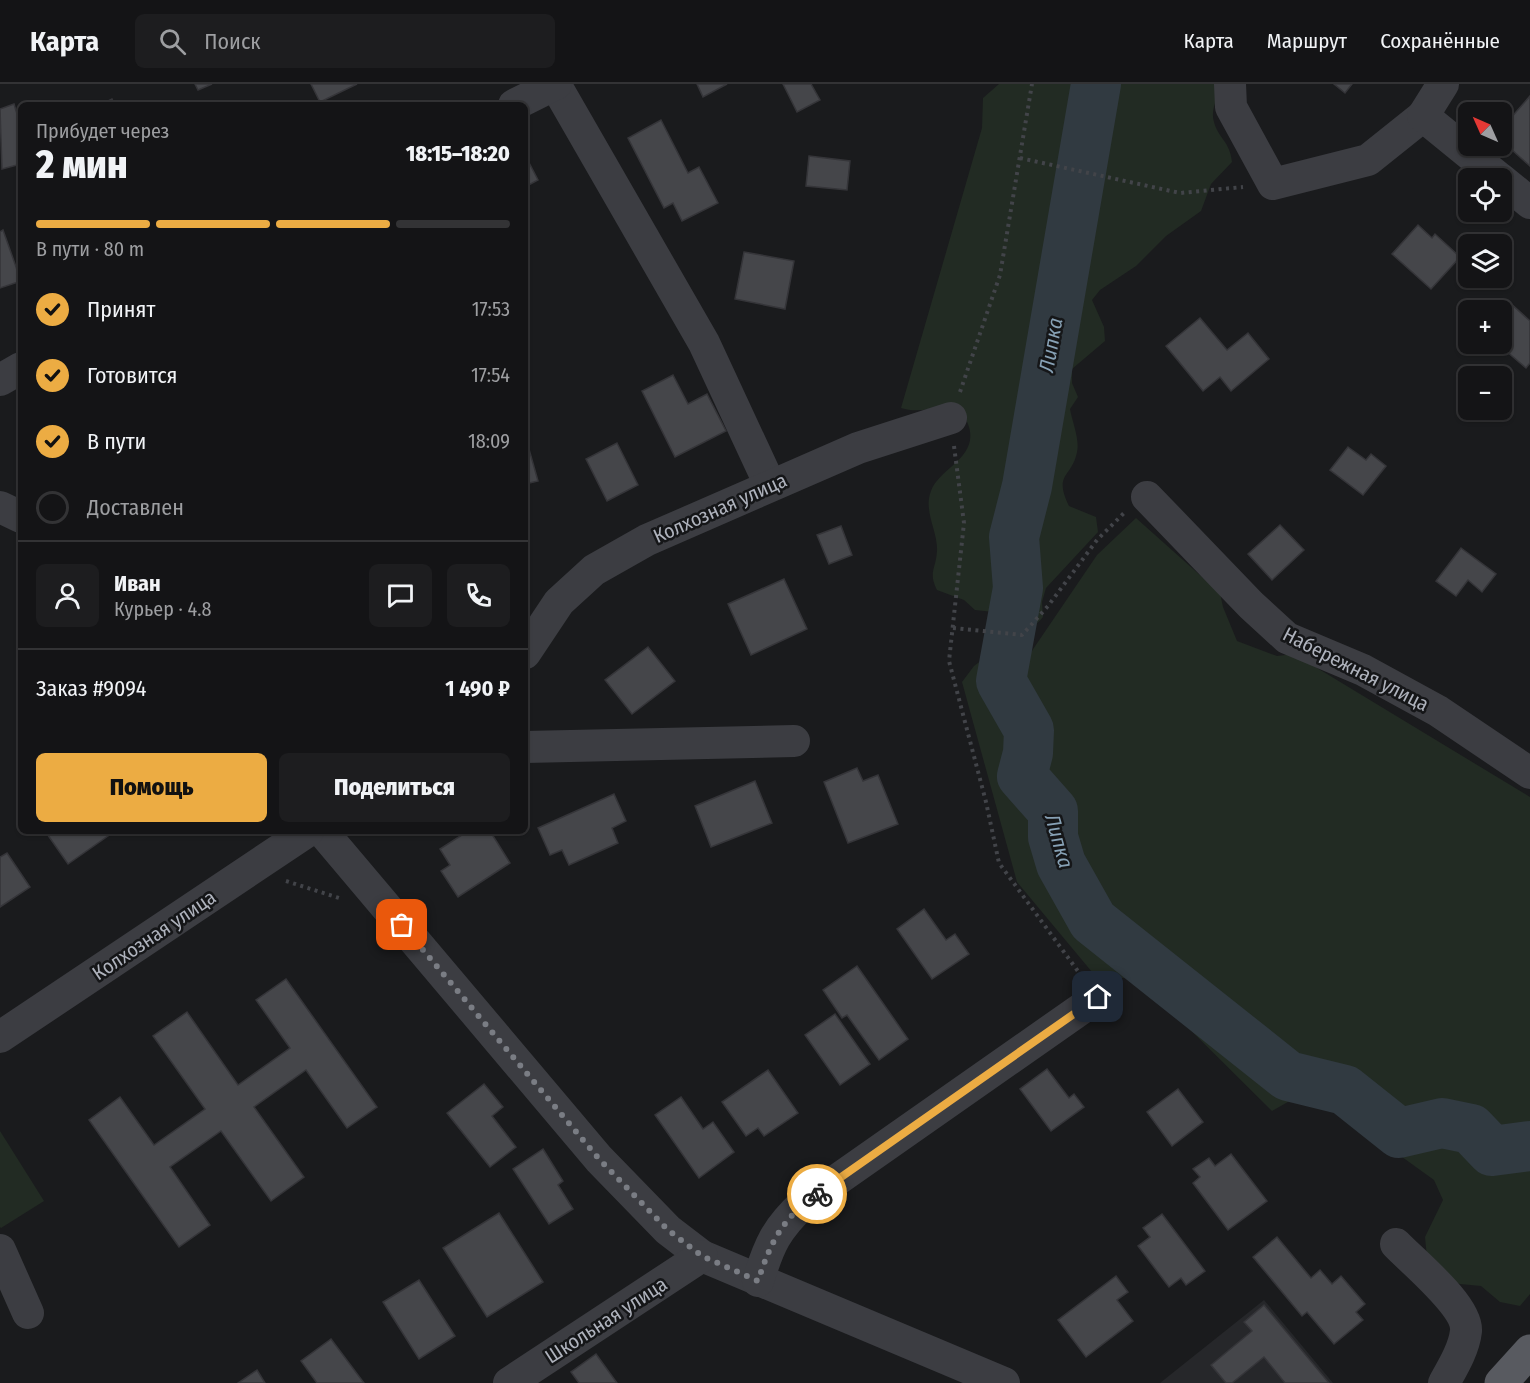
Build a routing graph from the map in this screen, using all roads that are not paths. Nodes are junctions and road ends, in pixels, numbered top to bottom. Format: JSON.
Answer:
{"nodes":[{"id":1,"x":555,"y":84,"type":"edge"},
{"id":2,"x":1230,"y":84,"type":"edge"},
{"id":3,"x":1443,"y":84,"type":"edge"},
{"id":4,"x":520,"y":102,"type":"edge"},
{"id":5,"x":1423,"y":116,"type":"junction"},
{"id":6,"x":1487,"y":168,"type":"edge"},
{"id":7,"x":1512,"y":188,"type":"edge"},
{"id":8,"x":1530,"y":203,"type":"edge"},
{"id":9,"x":18,"y":370,"type":"edge"},
{"id":10,"x":0,"y":380,"type":"edge"},
{"id":11,"x":951,"y":418,"type":"road end"},
{"id":12,"x":770,"y":485,"type":"junction"},
{"id":13,"x":1147,"y":497,"type":"road end"},
{"id":14,"x":0,"y":507,"type":"edge"},
{"id":15,"x":18,"y":516,"type":"edge"},
{"id":16,"x":528,"y":648,"type":"edge"},
{"id":17,"x":794,"y":741,"type":"dead end"},
{"id":18,"x":528,"y":747,"type":"edge"},
{"id":19,"x":1530,"y":773,"type":"edge"},
{"id":20,"x":304,"y":834,"type":"edge"},
{"id":21,"x":325,"y":834,"type":"edge"},
{"id":22,"x":1098,"y":997,"type":"road end"},
{"id":23,"x":0,"y":1037,"type":"edge"},
{"id":24,"x":1396,"y":1244,"type":"dead end"},
{"id":25,"x":0,"y":1251,"type":"edge"},
{"id":26,"x":702,"y":1256,"type":"junction"},
{"id":27,"x":758,"y":1281,"type":"junction"},
{"id":28,"x":28,"y":1313,"type":"dead end"},
{"id":29,"x":1530,"y":1351,"type":"edge"},
{"id":30,"x":508,"y":1383,"type":"edge"},
{"id":31,"x":1004,"y":1383,"type":"edge"},
{"id":32,"x":1444,"y":1383,"type":"edge"},
{"id":33,"x":1501,"y":1383,"type":"edge"}],
"edges":[{"from":1,"to":4,"type":"street"},
{"from":1,"to":12,"type":"street"},
{"from":2,"to":5,"type":"street"},
{"from":3,"to":5,"type":"street"},
{"from":5,"to":6,"type":"street"},
{"from":7,"to":8,"type":"street"},
{"from":9,"to":10,"type":"street"},
{"from":11,"to":12,"type":"street","name":"Колхозная улица"},
{"from":12,"to":16,"type":"street","name":"Колхозная улица"},
{"from":13,"to":19,"type":"street","name":"Набережная улица"},
{"from":14,"to":15,"type":"street"},
{"from":17,"to":18,"type":"street"},
{"from":20,"to":23,"type":"street","name":"Колхозная улица"},
{"from":21,"to":26,"type":"street"},
{"from":22,"to":27,"type":"street"},
{"from":24,"to":32,"type":"street"},
{"from":25,"to":28,"type":"street"},
{"from":26,"to":27,"type":"street"},
{"from":26,"to":30,"type":"street","name":"Школьная улица"},
{"from":27,"to":31,"type":"street"},
{"from":29,"to":33,"type":"main road"}]}
